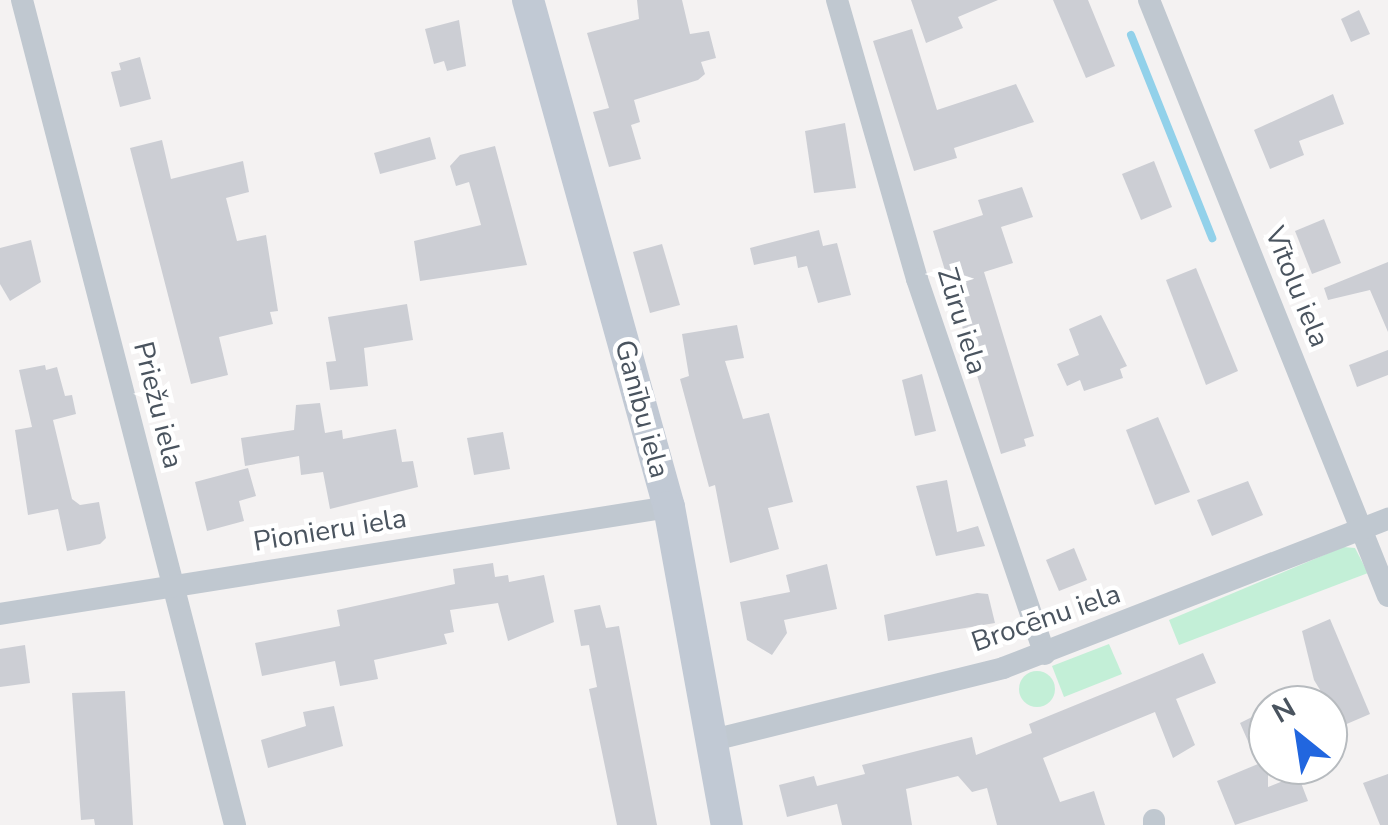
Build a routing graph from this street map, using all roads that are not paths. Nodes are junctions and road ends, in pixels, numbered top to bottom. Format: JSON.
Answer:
{"nodes":[{"id":1,"x":22,"y":0,"type":"edge"},
{"id":2,"x":528,"y":0,"type":"edge"},
{"id":3,"x":838,"y":0,"type":"edge"},
{"id":4,"x":1150,"y":0,"type":"edge"},
{"id":5,"x":669,"y":507,"type":"junction"},
{"id":6,"x":1388,"y":519,"type":"edge"},
{"id":7,"x":1362,"y":530,"type":"junction"},
{"id":8,"x":174,"y":586,"type":"junction"},
{"id":9,"x":1388,"y":596,"type":"edge"},
{"id":10,"x":0,"y":614,"type":"edge"},
{"id":11,"x":1045,"y":654,"type":"junction"},
{"id":12,"x":713,"y":740,"type":"junction"},
{"id":13,"x":235,"y":825,"type":"edge"},
{"id":14,"x":727,"y":825,"type":"edge"}],
"edges":[{"from":1,"to":8,"type":"street","name":"Priežu iela"},
{"from":2,"to":5,"type":"street","name":"Ganību iela"},
{"from":3,"to":11,"type":"street","name":"Zūru iela"},
{"from":4,"to":7,"type":"street","name":"Vītolu iela"},
{"from":5,"to":8,"type":"street","name":"Pionieru iela"},
{"from":5,"to":12,"type":"street","name":"Ganību iela"},
{"from":6,"to":7,"type":"street","name":"Brocēnu iela"},
{"from":7,"to":9,"type":"street","name":"Vītolu iela"},
{"from":7,"to":11,"type":"street","name":"Brocēnu iela"},
{"from":8,"to":10,"type":"street","name":"Pionieru iela"},
{"from":8,"to":13,"type":"street","name":"Priežu iela"},
{"from":11,"to":12,"type":"street","name":"Brocēnu iela"},
{"from":12,"to":14,"type":"street","name":"Ganību iela"}]}
